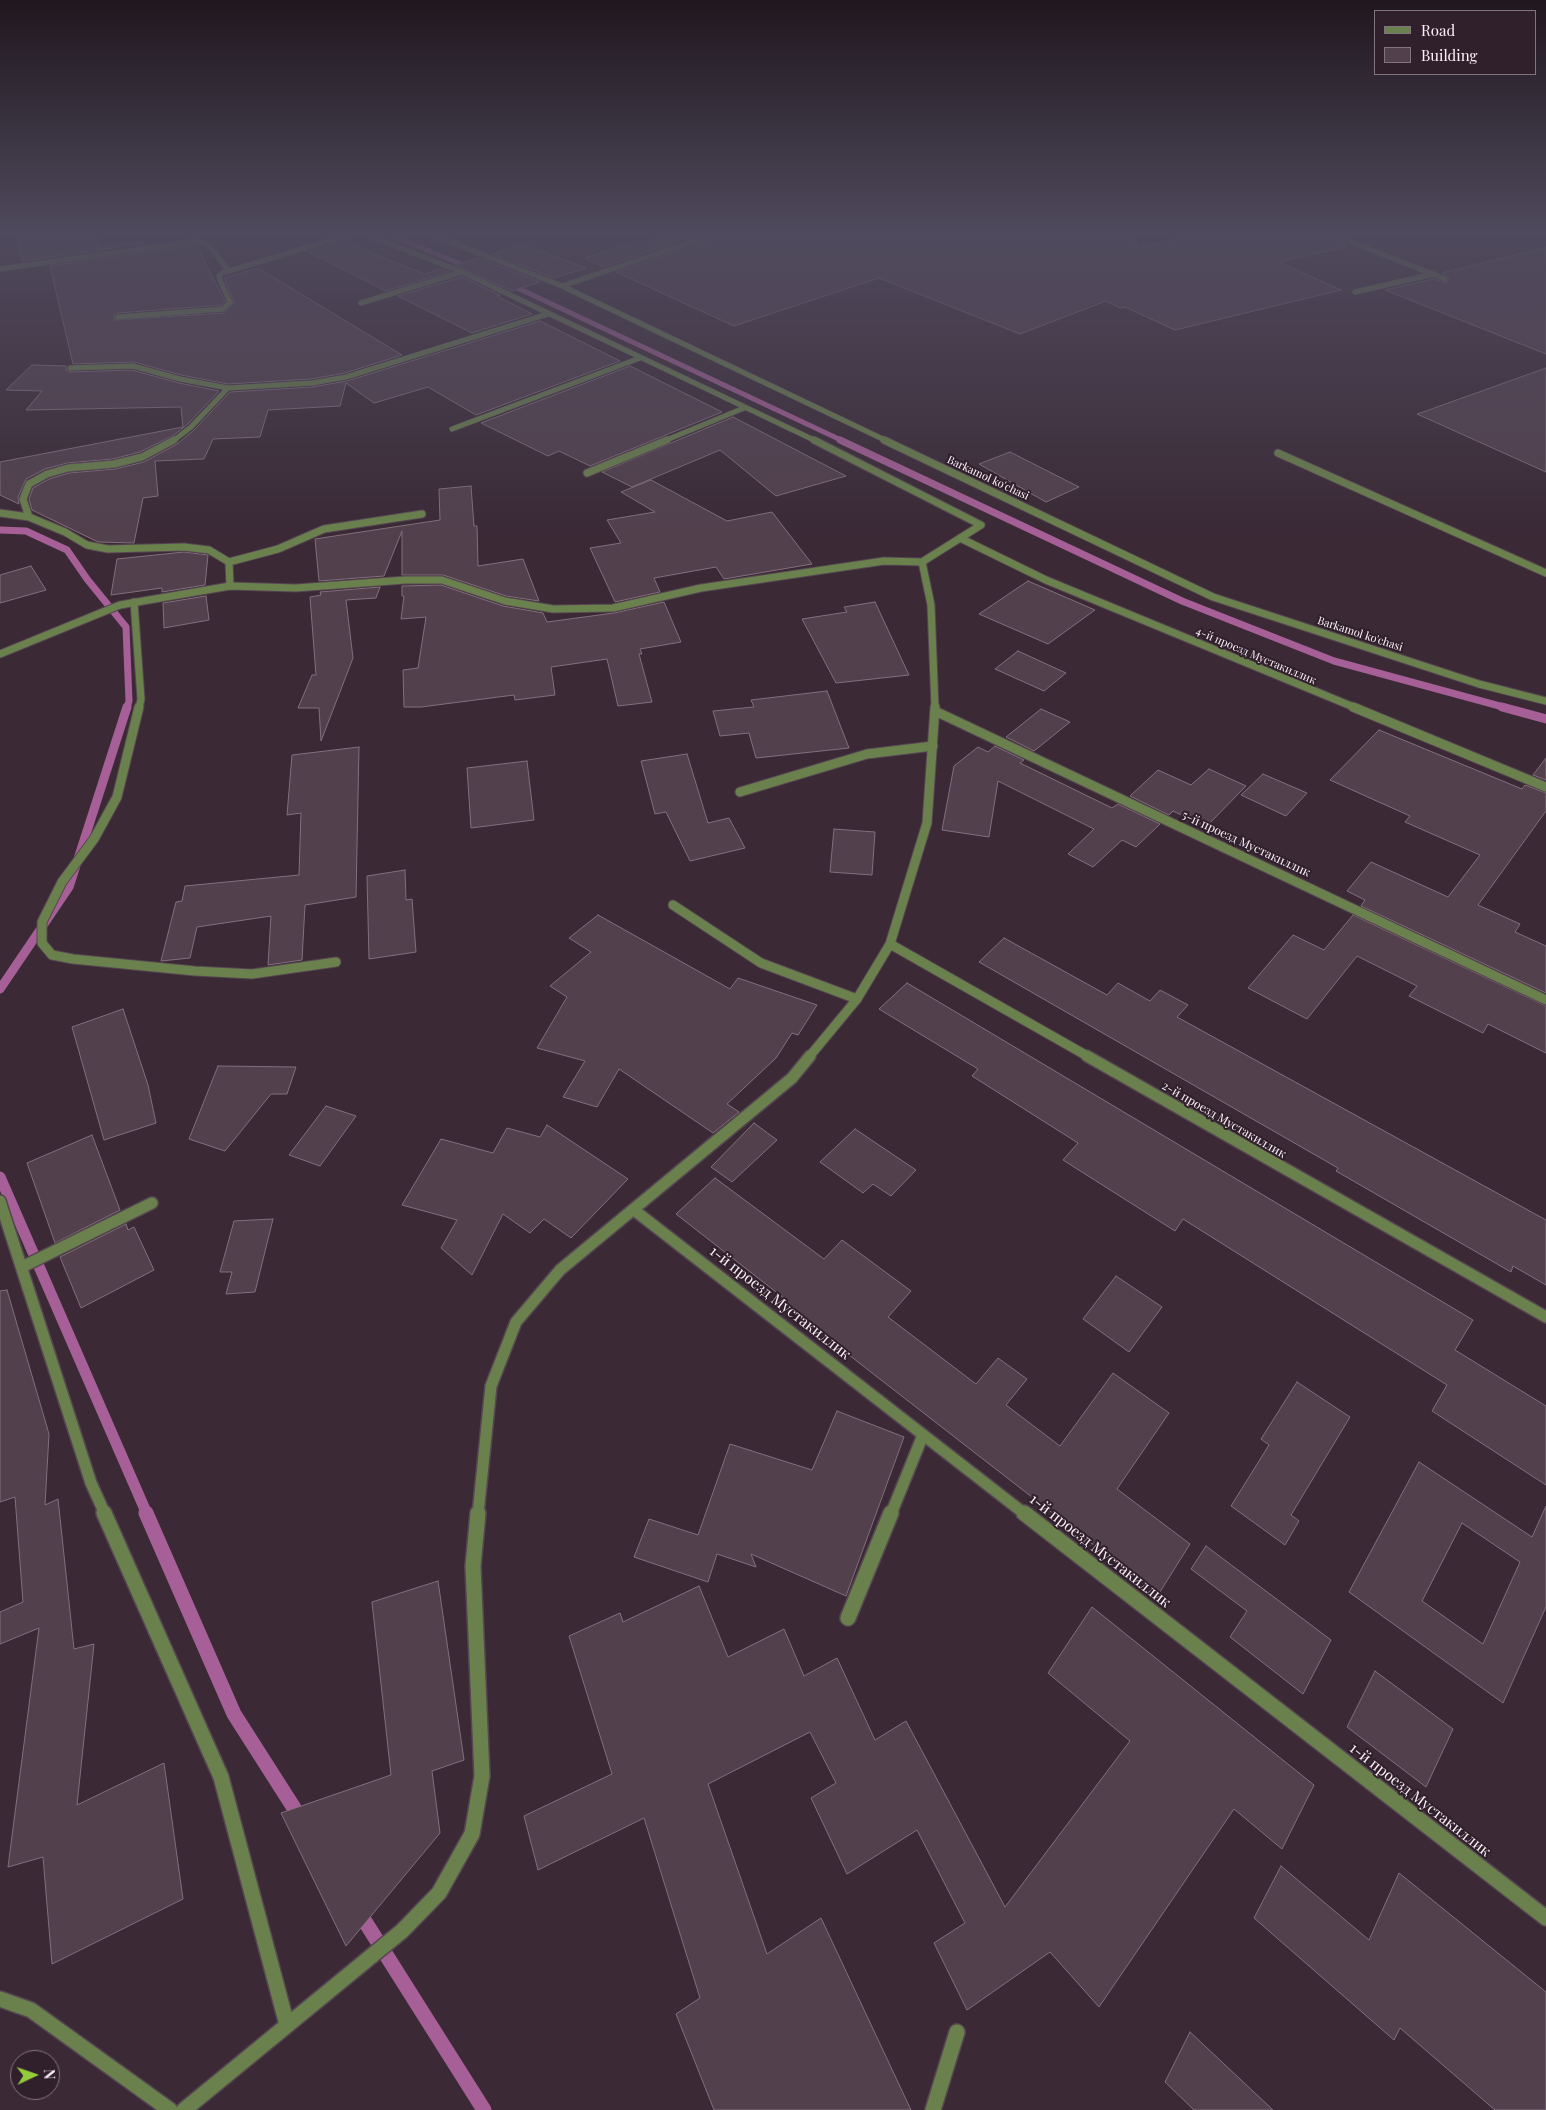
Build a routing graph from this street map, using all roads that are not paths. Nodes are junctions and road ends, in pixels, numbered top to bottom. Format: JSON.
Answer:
{"nodes":[{"id":1,"x":482,"y":334,"type":"edge"},
{"id":2,"x":591,"y":334,"type":"edge"},
{"id":3,"x":663,"y":334,"type":"edge"},
{"id":4,"x":640,"y":358,"type":"junction"},
{"id":5,"x":70,"y":368,"type":"dead end"},
{"id":6,"x":228,"y":388,"type":"junction"},
{"id":7,"x":744,"y":408,"type":"junction"},
{"id":8,"x":452,"y":430,"type":"dead end"},
{"id":9,"x":1278,"y":453,"type":"dead end"},
{"id":10,"x":587,"y":473,"type":"dead end"},
{"id":11,"x":0,"y":513,"type":"edge"},
{"id":12,"x":422,"y":514,"type":"dead end"},
{"id":13,"x":29,"y":517,"type":"junction"},
{"id":14,"x":960,"y":538,"type":"junction"},
{"id":15,"x":229,"y":562,"type":"junction"},
{"id":16,"x":922,"y":562,"type":"junction"},
{"id":17,"x":1546,"y":573,"type":"edge"},
{"id":18,"x":230,"y":586,"type":"junction"},
{"id":19,"x":134,"y":602,"type":"junction"},
{"id":20,"x":0,"y":654,"type":"edge"},
{"id":21,"x":1546,"y":701,"type":"edge"},
{"id":22,"x":935,"y":711,"type":"junction"},
{"id":23,"x":933,"y":746,"type":"junction"},
{"id":24,"x":1546,"y":786,"type":"edge"},
{"id":25,"x":740,"y":792,"type":"dead end"},
{"id":26,"x":673,"y":905,"type":"dead end"},
{"id":27,"x":890,"y":944,"type":"junction"},
{"id":28,"x":336,"y":962,"type":"dead end"},
{"id":29,"x":857,"y":999,"type":"junction"},
{"id":30,"x":1546,"y":1000,"type":"edge"},
{"id":31,"x":0,"y":1201,"type":"edge"},
{"id":32,"x":152,"y":1203,"type":"dead end"},
{"id":33,"x":634,"y":1210,"type":"junction"},
{"id":34,"x":22,"y":1267,"type":"junction"},
{"id":35,"x":1546,"y":1318,"type":"edge"},
{"id":36,"x":923,"y":1435,"type":"junction"},
{"id":37,"x":848,"y":1618,"type":"dead end"},
{"id":38,"x":1546,"y":1918,"type":"edge"},
{"id":39,"x":0,"y":1999,"type":"edge"},
{"id":40,"x":287,"y":2025,"type":"junction"},
{"id":41,"x":957,"y":2032,"type":"dead end"},
{"id":42,"x":170,"y":2110,"type":"edge"},
{"id":43,"x":184,"y":2110,"type":"edge"},
{"id":44,"x":932,"y":2110,"type":"edge"}],
"edges":[{"from":1,"to":6,"type":"street"},
{"from":2,"to":4,"type":"street"},
{"from":3,"to":21,"type":"street","name":"Barkamol ko'chasi"},
{"from":4,"to":7,"type":"street"},
{"from":4,"to":8,"type":"street"},
{"from":5,"to":6,"type":"street"},
{"from":6,"to":13,"type":"street"},
{"from":7,"to":10,"type":"street"},
{"from":7,"to":14,"type":"street"},
{"from":9,"to":17,"type":"street"},
{"from":11,"to":13,"type":"street"},
{"from":12,"to":15,"type":"street"},
{"from":13,"to":15,"type":"street"},
{"from":14,"to":16,"type":"street"},
{"from":14,"to":24,"type":"street","name":"4-й проезд Мустакиллик"},
{"from":15,"to":18,"type":"street"},
{"from":16,"to":18,"type":"street"},
{"from":16,"to":22,"type":"street"},
{"from":18,"to":19,"type":"street"},
{"from":19,"to":20,"type":"street"},
{"from":19,"to":28,"type":"street"},
{"from":22,"to":23,"type":"street"},
{"from":22,"to":30,"type":"street","name":"5-й проезд Мустакиллик"},
{"from":23,"to":25,"type":"street"},
{"from":23,"to":27,"type":"street"},
{"from":26,"to":29,"type":"street"},
{"from":27,"to":29,"type":"street"},
{"from":27,"to":35,"type":"street","name":"2-й проезд Мустакиллик"},
{"from":29,"to":33,"type":"street"},
{"from":31,"to":34,"type":"street"},
{"from":32,"to":34,"type":"street"},
{"from":33,"to":36,"type":"street","name":"1-й проезд Мустакиллик"},
{"from":33,"to":40,"type":"street"},
{"from":34,"to":40,"type":"street"},
{"from":36,"to":37,"type":"street"},
{"from":36,"to":38,"type":"street","name":"1-й проезд Мустакиллик"},
{"from":39,"to":42,"type":"street"},
{"from":40,"to":43,"type":"street"},
{"from":41,"to":44,"type":"street"}]}
